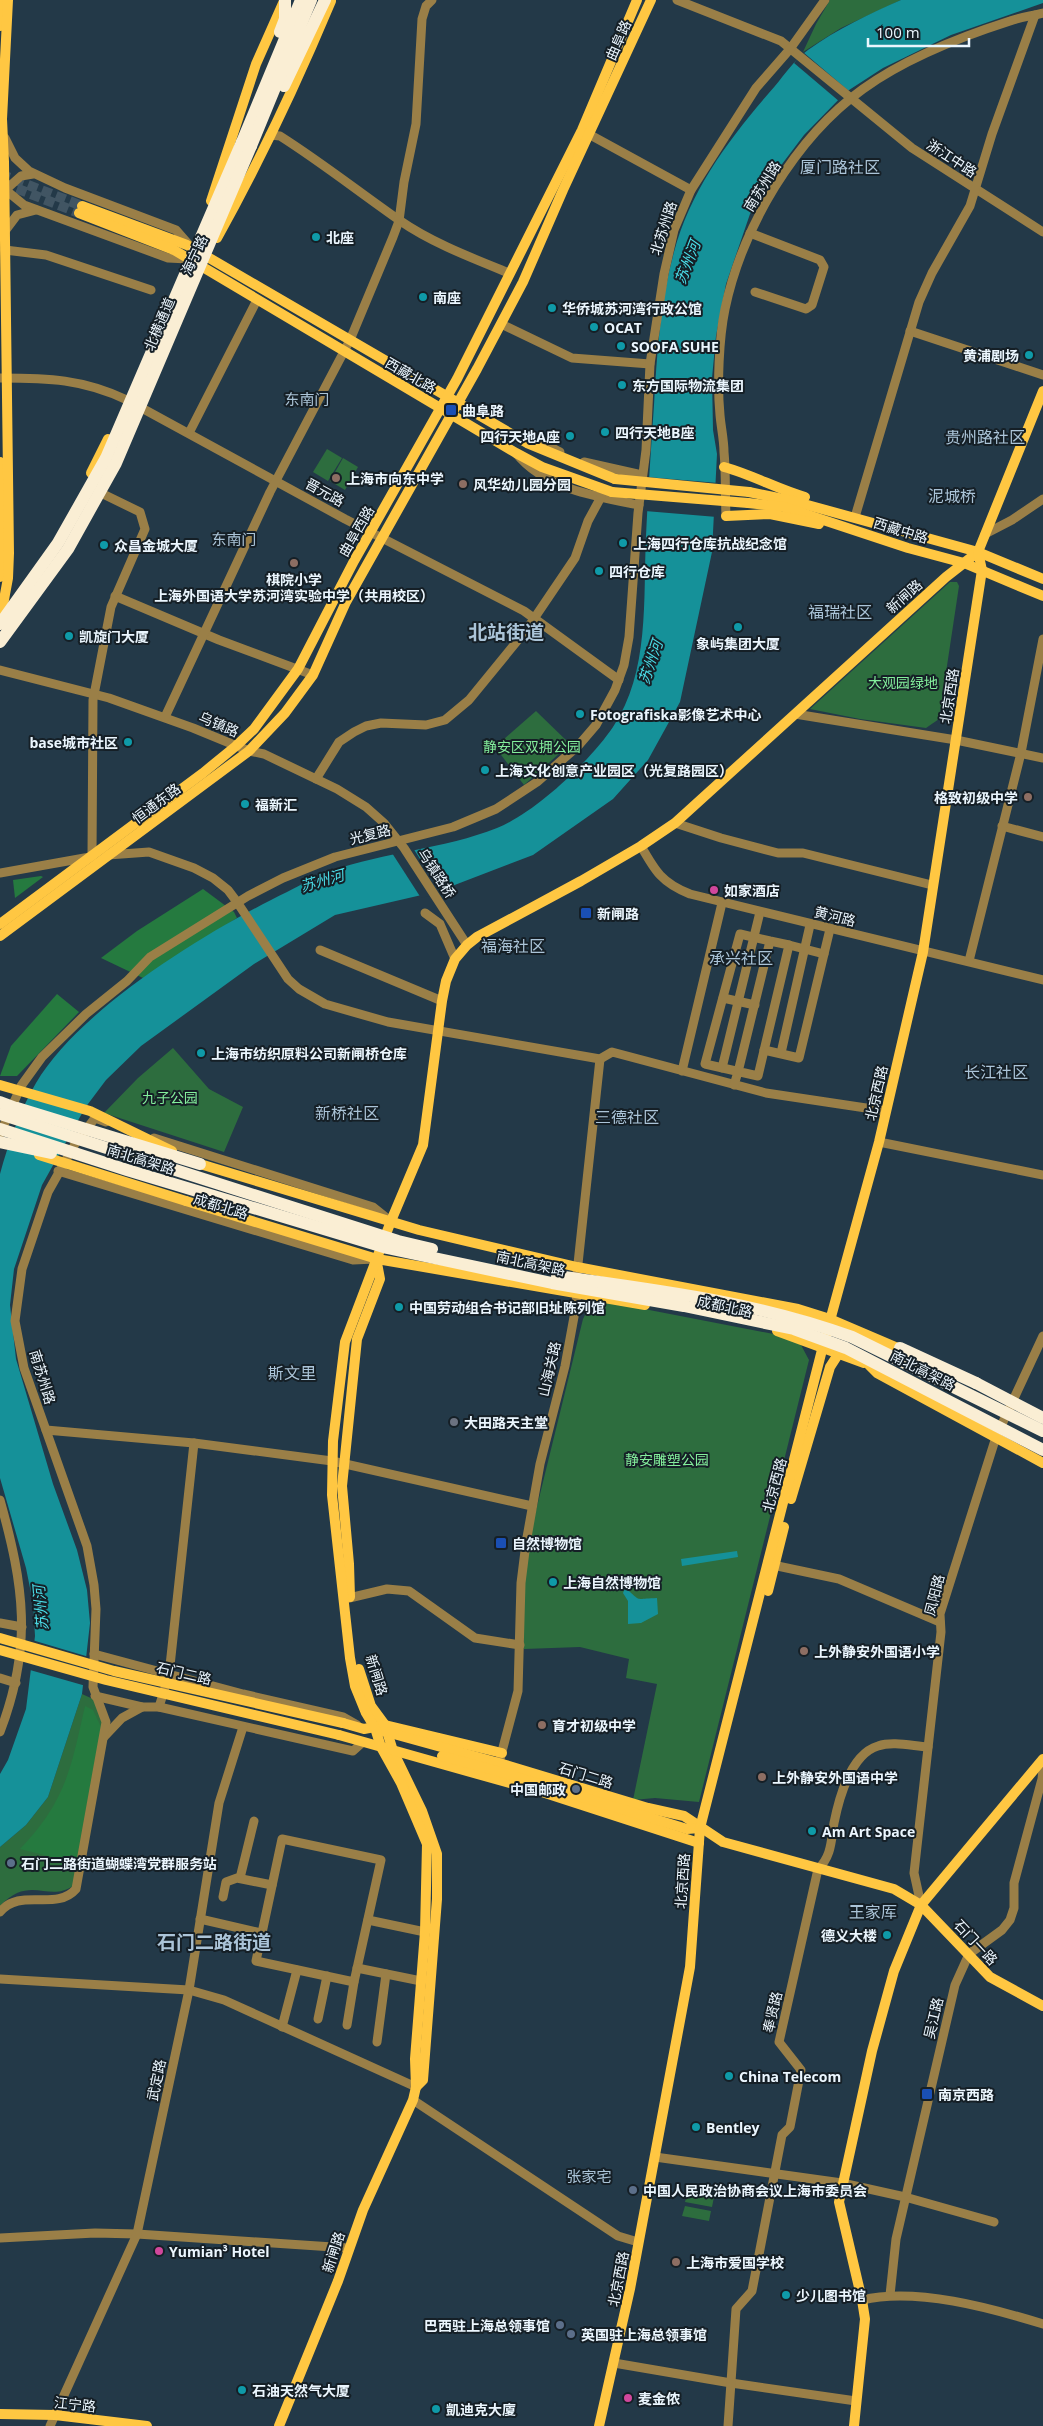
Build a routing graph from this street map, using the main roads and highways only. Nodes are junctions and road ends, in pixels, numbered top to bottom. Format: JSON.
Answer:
{"nodes":[{"id":1,"x":1,"y":0,"type":"edge"},
{"id":2,"x":8,"y":0,"type":"edge"},
{"id":3,"x":285,"y":0,"type":"edge"},
{"id":4,"x":301,"y":0,"type":"edge"},
{"id":5,"x":311,"y":0,"type":"edge"},
{"id":6,"x":325,"y":0,"type":"edge"},
{"id":7,"x":331,"y":0,"type":"edge"},
{"id":8,"x":637,"y":0,"type":"edge"},
{"id":9,"x":651,"y":0,"type":"edge"},
{"id":10,"x":0,"y":26,"type":"edge"},
{"id":11,"x":271,"y":98,"type":"junction"},
{"id":12,"x":255,"y":111,"type":"junction"},
{"id":13,"x":586,"y":133,"type":"junction"},
{"id":14,"x":247,"y":144,"type":"junction"},
{"id":15,"x":3,"y":190,"type":"edge"},
{"id":16,"x":192,"y":248,"type":"junction"},
{"id":17,"x":208,"y":257,"type":"junction"},
{"id":18,"x":188,"y":259,"type":"junction"},
{"id":19,"x":203,"y":268,"type":"junction"},
{"id":20,"x":3,"y":378,"type":"edge"},
{"id":21,"x":1043,"y":391,"type":"edge"},
{"id":22,"x":447,"y":396,"type":"junction"},
{"id":23,"x":458,"y":402,"type":"junction"},
{"id":24,"x":440,"y":408,"type":"junction"},
{"id":25,"x":451,"y":415,"type":"junction"},
{"id":26,"x":0,"y":462,"type":"edge"},
{"id":27,"x":724,"y":467,"type":"road end"},
{"id":28,"x":749,"y":492,"type":"joint"},
{"id":29,"x":748,"y":503,"type":"joint"},
{"id":30,"x":726,"y":516,"type":"road end"},
{"id":31,"x":852,"y":517,"type":"junction"},
{"id":32,"x":376,"y":535,"type":"junction"},
{"id":33,"x":868,"y":535,"type":"junction"},
{"id":34,"x":978,"y":552,"type":"junction"},
{"id":35,"x":964,"y":562,"type":"junction"},
{"id":36,"x":982,"y":570,"type":"junction"},
{"id":37,"x":0,"y":577,"type":"edge"},
{"id":38,"x":1043,"y":579,"type":"edge"},
{"id":39,"x":1043,"y":596,"type":"edge"},
{"id":40,"x":0,"y":619,"type":"edge"},
{"id":41,"x":0,"y":642,"type":"edge"},
{"id":42,"x":0,"y":647,"type":"edge"},
{"id":43,"x":298,"y":669,"type":"joint"},
{"id":44,"x":312,"y":675,"type":"joint"},
{"id":45,"x":0,"y":924,"type":"edge"},
{"id":46,"x":0,"y":936,"type":"edge"},
{"id":47,"x":0,"y":1085,"type":"edge"},
{"id":48,"x":6,"y":1108,"type":"edge"},
{"id":49,"x":0,"y":1129,"type":"edge"},
{"id":50,"x":0,"y":1142,"type":"edge"},
{"id":51,"x":132,"y":1157,"type":"junction"},
{"id":52,"x":200,"y":1164,"type":"junction"},
{"id":53,"x":127,"y":1170,"type":"junction"},
{"id":54,"x":391,"y":1221,"type":"junction"},
{"id":55,"x":377,"y":1259,"type":"junction"},
{"id":56,"x":830,"y":1319,"type":"junction"},
{"id":57,"x":823,"y":1346,"type":"junction"},
{"id":58,"x":900,"y":1348,"type":"junction"},
{"id":59,"x":840,"y":1353,"type":"junction"},
{"id":60,"x":869,"y":1365,"type":"junction"},
{"id":61,"x":1042,"y":1420,"type":"edge"},
{"id":62,"x":998,"y":1434,"type":"junction"},
{"id":63,"x":1043,"y":1452,"type":"edge"},
{"id":64,"x":1043,"y":1459,"type":"edge"},
{"id":65,"x":1043,"y":1463,"type":"edge"},
{"id":66,"x":771,"y":1565,"type":"junction"},
{"id":67,"x":347,"y":1599,"type":"junction"},
{"id":68,"x":0,"y":1638,"type":"edge"},
{"id":69,"x":0,"y":1650,"type":"edge"},
{"id":70,"x":386,"y":1736,"type":"junction"},
{"id":71,"x":381,"y":1747,"type":"junction"},
{"id":72,"x":1043,"y":1759,"type":"edge"},
{"id":73,"x":499,"y":1762,"type":"junction"},
{"id":74,"x":593,"y":1804,"type":"junction"},
{"id":75,"x":700,"y":1828,"type":"junction"},
{"id":76,"x":699,"y":1843,"type":"junction"},
{"id":77,"x":921,"y":1905,"type":"junction"},
{"id":78,"x":1043,"y":2006,"type":"edge"},
{"id":79,"x":416,"y":2087,"type":"junction"},
{"id":80,"x":0,"y":2414,"type":"edge"},
{"id":81,"x":147,"y":2426,"type":"edge"},
{"id":82,"x":279,"y":2426,"type":"edge"},
{"id":83,"x":599,"y":2426,"type":"edge"},
{"id":84,"x":854,"y":2426,"type":"edge"}],
"edges":[{"from":1,"to":10,"type":"main road"},
{"from":2,"to":15,"type":"main road"},
{"from":3,"to":12,"type":"highway"},
{"from":3,"to":16,"type":"main road","name":"海宁路"},
{"from":4,"to":12,"type":"highway","name":"北横通道"},
{"from":5,"to":11,"type":"highway","name":"北横通道"},
{"from":6,"to":11,"type":"highway"},
{"from":7,"to":17,"type":"main road","name":"海宁路"},
{"from":8,"to":13,"type":"main road","name":"曲阜路"},
{"from":9,"to":13,"type":"main road","name":"曲阜路"},
{"from":11,"to":14,"type":"highway","name":"北横通道"},
{"from":12,"to":14,"type":"highway","name":"北横通道"},
{"from":13,"to":22,"type":"main road","name":"曲阜路"},
{"from":13,"to":23,"type":"main road","name":"曲阜路"},
{"from":14,"to":40,"type":"highway","name":"北横通道","bridge":true},
{"from":14,"to":41,"type":"highway","name":"北横通道","bridge":true},
{"from":15,"to":20,"type":"main road"},
{"from":16,"to":17,"type":"main road","name":"西藏北路"},
{"from":16,"to":18,"type":"main road","name":"海宁路"},
{"from":16,"to":18,"type":"main road","name":"西藏北路"},
{"from":17,"to":19,"type":"main road","name":"海宁路"},
{"from":17,"to":22,"type":"main road","name":"西藏北路"},
{"from":18,"to":19,"type":"main road","name":"西藏北路"},
{"from":18,"to":40,"type":"main road","name":"海宁路"},
{"from":19,"to":24,"type":"main road","name":"西藏北路"},
{"from":19,"to":42,"type":"main road","name":"海宁路"},
{"from":20,"to":40,"type":"main road"},
{"from":21,"to":34,"type":"main road"},
{"from":22,"to":23,"type":"main road","name":"西藏北路"},
{"from":22,"to":24,"type":"main road","name":"曲阜路"},
{"from":23,"to":25,"type":"main road","name":"曲阜路"},
{"from":23,"to":28,"type":"main road","name":"西藏北路","bridge":true},
{"from":24,"to":25,"type":"main road","name":"西藏北路"},
{"from":24,"to":32,"type":"main road","name":"曲阜西路"},
{"from":25,"to":29,"type":"main road","name":"西藏北路","bridge":true},
{"from":25,"to":32,"type":"main road","name":"曲阜西路"},
{"from":26,"to":37,"type":"main road"},
{"from":27,"to":31,"type":"main road"},
{"from":28,"to":31,"type":"main road","name":"西藏中路"},
{"from":29,"to":33,"type":"main road","name":"西藏中路"},
{"from":30,"to":33,"type":"main road"},
{"from":31,"to":34,"type":"main road","name":"西藏中路"},
{"from":32,"to":43,"type":"main road","name":"曲阜西路"},
{"from":32,"to":44,"type":"main road","name":"曲阜西路"},
{"from":33,"to":35,"type":"main road","name":"西藏中路"},
{"from":34,"to":35,"type":"main road","name":"新闸路"},
{"from":34,"to":36,"type":"main road","name":"北京西路"},
{"from":34,"to":38,"type":"main road","name":"西藏中路"},
{"from":35,"to":36,"type":"main road","name":"西藏中路"},
{"from":35,"to":54,"type":"main road","name":"新闸路"},
{"from":36,"to":39,"type":"main road","name":"西藏中路"},
{"from":36,"to":56,"type":"main road","name":"北京西路"},
{"from":43,"to":45,"type":"main road","name":"恒通东路"},
{"from":44,"to":46,"type":"main road","name":"恒通东路"},
{"from":47,"to":52,"type":"main road","name":"成都北路","bridge":true},
{"from":48,"to":51,"type":"highway","bridge":true},
{"from":48,"to":51,"type":"highway","name":"南北高架路","bridge":true},
{"from":48,"to":52,"type":"highway","bridge":true},
{"from":49,"to":53,"type":"highway","name":"南北高架路","bridge":true},
{"from":50,"to":53,"type":"highway","bridge":true},
{"from":50,"to":55,"type":"main road","name":"成都北路","bridge":true},
{"from":51,"to":61,"type":"highway","name":"南北高架路","bridge":true},
{"from":52,"to":54,"type":"main road","name":"成都北路"},
{"from":53,"to":63,"type":"highway","name":"南北高架路","bridge":true},
{"from":54,"to":55,"type":"main road","name":"新闸路"},
{"from":54,"to":56,"type":"main road","name":"成都北路"},
{"from":55,"to":57,"type":"main road","name":"成都北路"},
{"from":55,"to":67,"type":"main road","name":"新闸路"},
{"from":55,"to":67,"type":"main road","name":"新闸路"},
{"from":56,"to":57,"type":"main road","name":"北京西路"},
{"from":56,"to":58,"type":"main road","name":"成都北路"},
{"from":57,"to":59,"type":"main road","name":"成都北路"},
{"from":57,"to":66,"type":"main road","name":"北京西路"},
{"from":58,"to":61,"type":"highway","bridge":true},
{"from":58,"to":61,"type":"main road","name":"成都北路"},
{"from":59,"to":60,"type":"main road","name":"成都北路"},
{"from":59,"to":66,"type":"main road"},
{"from":60,"to":62,"type":"main road","name":"成都北路"},
{"from":60,"to":64,"type":"highway"},
{"from":62,"to":63,"type":"main road"},
{"from":62,"to":65,"type":"main road"},
{"from":66,"to":75,"type":"main road","name":"北京西路"},
{"from":67,"to":70,"type":"main road","name":"新闸路"},
{"from":68,"to":70,"type":"main road","name":"石门二路","bridge":true},
{"from":69,"to":71,"type":"main road","name":"石门二路","bridge":true},
{"from":70,"to":71,"type":"main road"},
{"from":70,"to":71,"type":"main road","name":"新闸路"},
{"from":70,"to":73,"type":"main road","name":"石门二路"},
{"from":70,"to":73,"type":"main road","name":"石门二路"},
{"from":70,"to":74,"type":"main road","name":"石门二路"},
{"from":70,"to":79,"type":"main road","name":"新闸路"},
{"from":71,"to":79,"type":"main road","name":"新闸路"},
{"from":72,"to":77,"type":"main road"},
{"from":73,"to":74,"type":"main road","name":"石门二路"},
{"from":73,"to":75,"type":"main road","name":"石门二路"},
{"from":74,"to":75,"type":"main road","name":"石门二路"},
{"from":74,"to":76,"type":"main road","name":"石门二路"},
{"from":75,"to":76,"type":"main road","name":"北京西路"},
{"from":75,"to":77,"type":"main road","name":"石门二路"},
{"from":76,"to":83,"type":"main road","name":"北京西路"},
{"from":77,"to":78,"type":"main road","name":"石门一路"},
{"from":77,"to":84,"type":"main road"},
{"from":79,"to":82,"type":"main road","name":"新闸路"},
{"from":80,"to":81,"type":"main road","name":"江宁路"}]}
